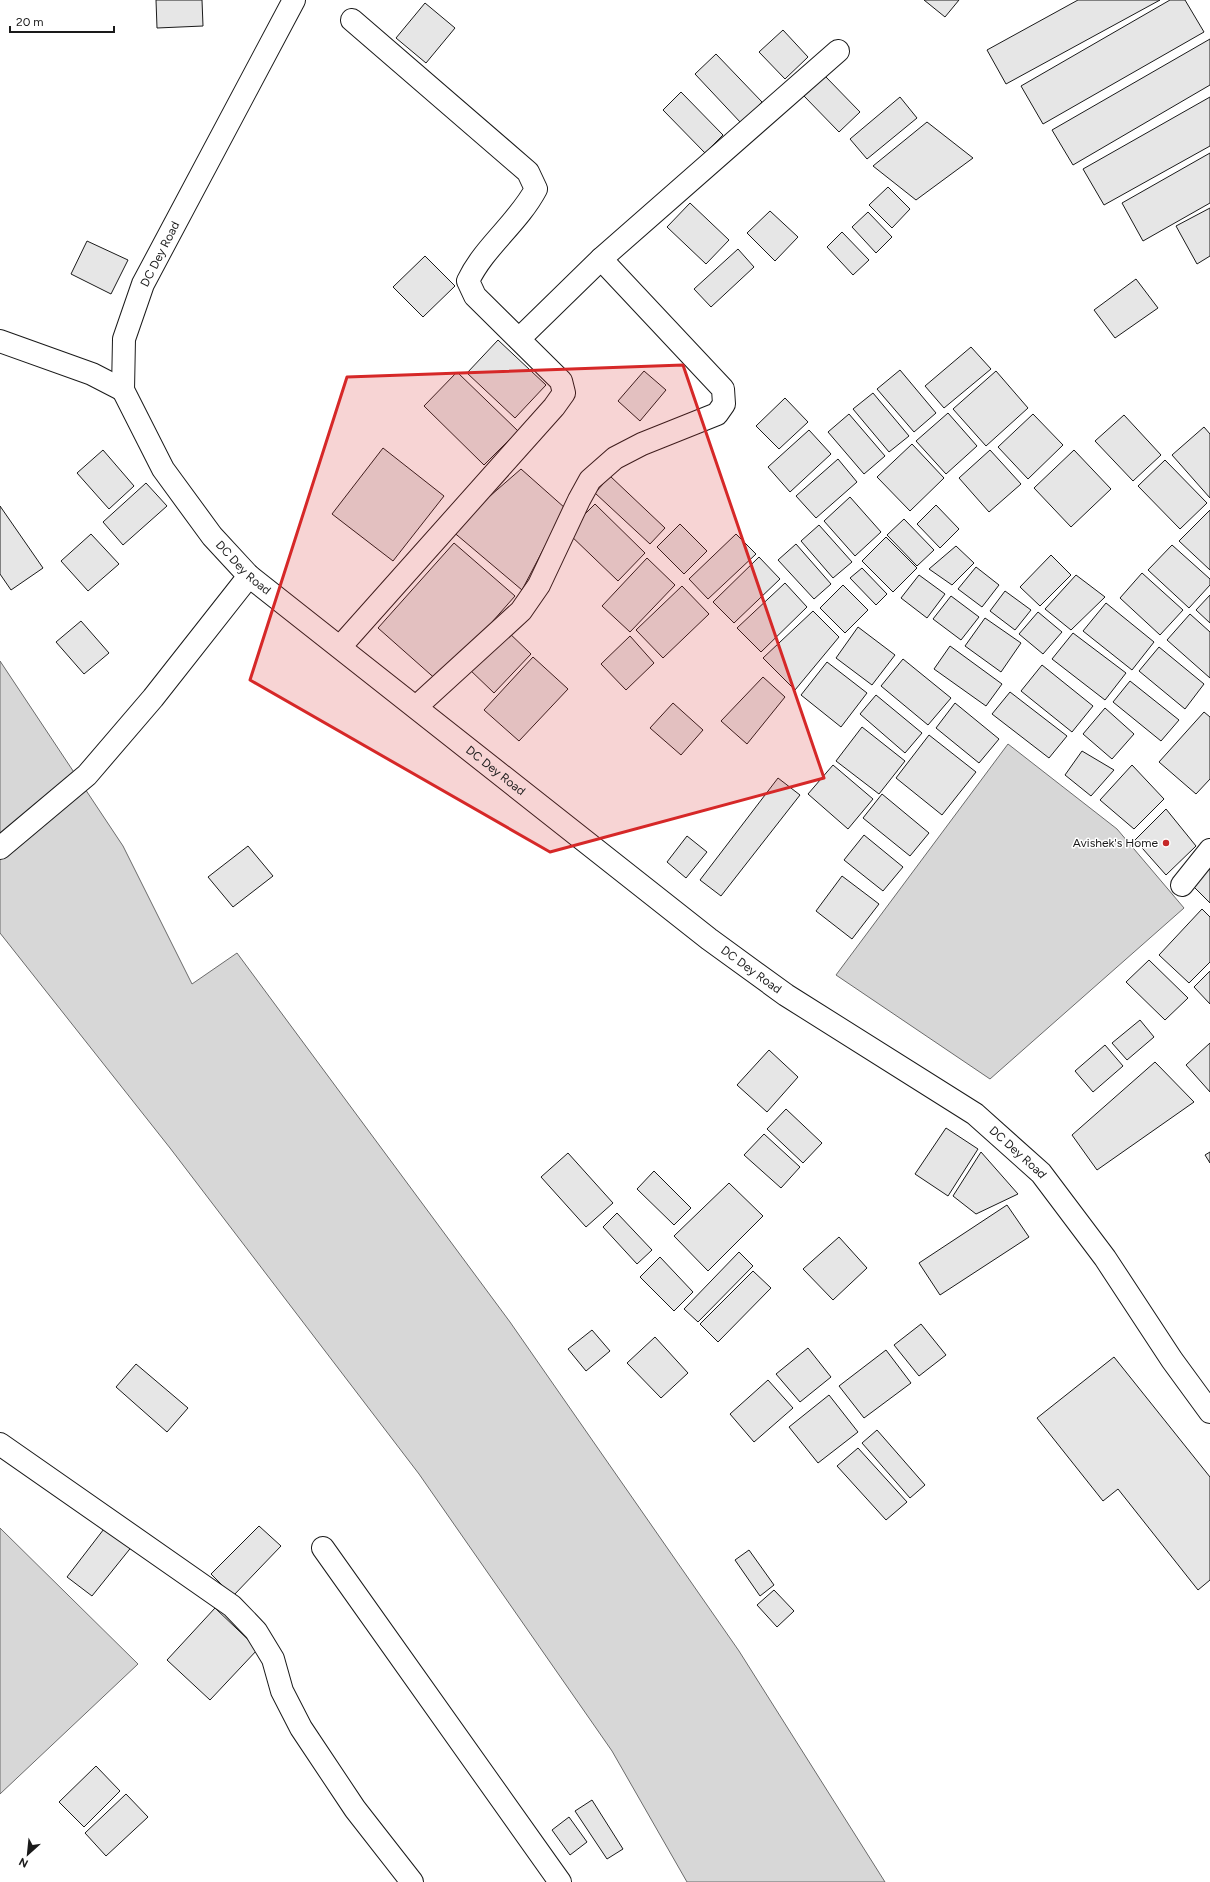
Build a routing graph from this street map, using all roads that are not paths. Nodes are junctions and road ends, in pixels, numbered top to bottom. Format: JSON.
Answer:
{"nodes":[{"id":1,"x":294,"y":0,"type":"edge"},
{"id":2,"x":352,"y":20,"type":"dead end"},
{"id":3,"x":838,"y":51,"type":"dead end"},
{"id":4,"x":601,"y":259,"type":"junction"},
{"id":5,"x":519,"y":339,"type":"junction"},
{"id":6,"x":0,"y":341,"type":"edge"},
{"id":7,"x":123,"y":390,"type":"junction"},
{"id":8,"x":249,"y":576,"type":"junction"},
{"id":9,"x":340,"y":647,"type":"junction"},
{"id":10,"x":416,"y":707,"type":"junction"},
{"id":11,"x":0,"y":848,"type":"edge"},
{"id":12,"x":1210,"y":850,"type":"edge"},
{"id":13,"x":1182,"y":885,"type":"dead end"},
{"id":14,"x":1210,"y":1412,"type":"edge"},
{"id":15,"x":0,"y":1444,"type":"edge"},
{"id":16,"x":323,"y":1548,"type":"dead end"},
{"id":17,"x":412,"y":1882,"type":"edge"},
{"id":18,"x":560,"y":1882,"type":"edge"}],
"edges":[{"from":1,"to":7,"type":"street","name":"DC Dey Road"},
{"from":2,"to":5,"type":"street"},
{"from":3,"to":4,"type":"street"},
{"from":4,"to":5,"type":"street"},
{"from":4,"to":10,"type":"street"},
{"from":5,"to":9,"type":"street"},
{"from":6,"to":7,"type":"street"},
{"from":7,"to":8,"type":"street","name":"DC Dey Road"},
{"from":8,"to":9,"type":"street","name":"DC Dey Road"},
{"from":8,"to":11,"type":"street"},
{"from":9,"to":10,"type":"street","name":"DC Dey Road"},
{"from":10,"to":14,"type":"street","name":"DC Dey Road"},
{"from":12,"to":13,"type":"street"},
{"from":15,"to":17,"type":"street"},
{"from":16,"to":18,"type":"street"}]}
